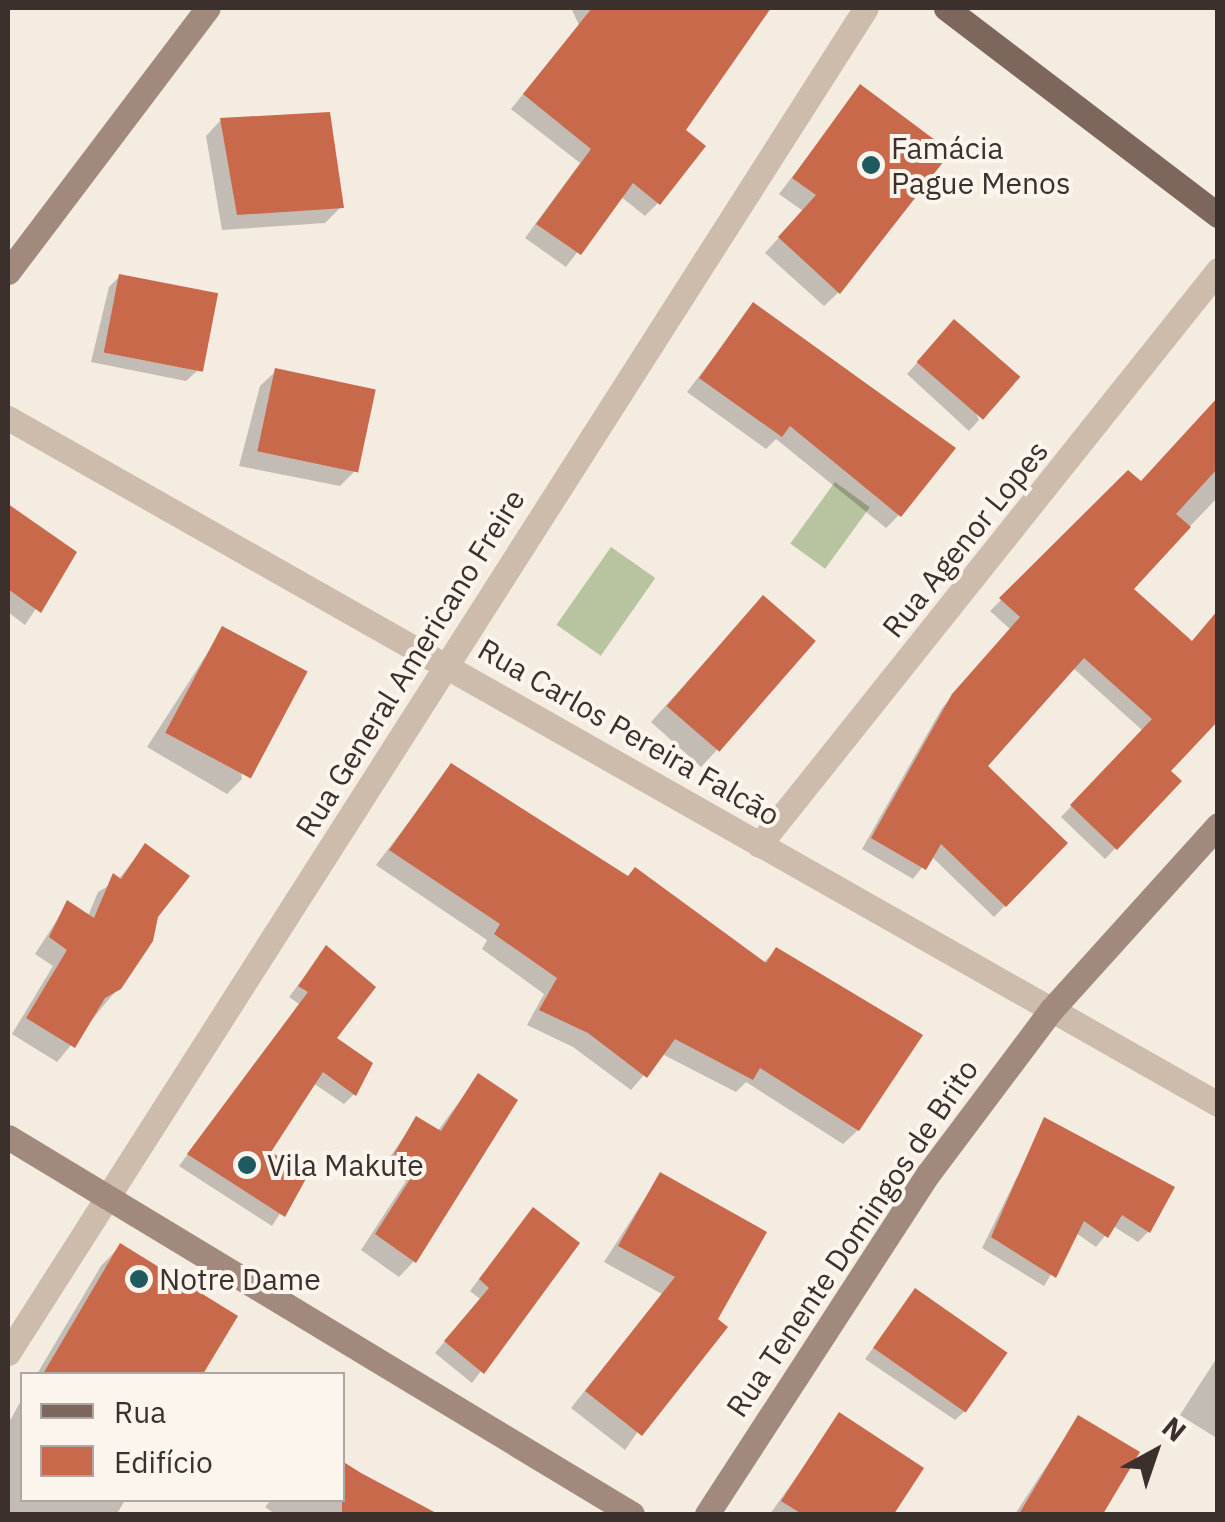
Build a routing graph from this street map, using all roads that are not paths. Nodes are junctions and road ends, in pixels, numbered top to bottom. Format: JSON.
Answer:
{"nodes":[{"id":1,"x":208,"y":8,"type":"edge"},
{"id":2,"x":866,"y":8,"type":"edge"},
{"id":3,"x":946,"y":8,"type":"edge"},
{"id":4,"x":1218,"y":215,"type":"edge"},
{"id":5,"x":1218,"y":270,"type":"edge"},
{"id":6,"x":8,"y":272,"type":"edge"},
{"id":7,"x":8,"y":418,"type":"edge"},
{"id":8,"x":449,"y":666,"type":"junction"},
{"id":9,"x":1218,"y":825,"type":"edge"},
{"id":10,"x":759,"y":845,"type":"junction"},
{"id":11,"x":1052,"y":1009,"type":"junction"},
{"id":12,"x":1218,"y":1104,"type":"edge"},
{"id":13,"x":8,"y":1137,"type":"edge"},
{"id":14,"x":106,"y":1200,"type":"junction"},
{"id":15,"x":8,"y":1353,"type":"edge"},
{"id":16,"x":632,"y":1514,"type":"edge"},
{"id":17,"x":707,"y":1514,"type":"edge"}],
"edges":[{"from":1,"to":6,"type":"street"},
{"from":2,"to":8,"type":"street","name":"Rua General Americano Freire"},
{"from":3,"to":4,"type":"main road"},
{"from":5,"to":10,"type":"street","name":"Rua Agenor Lopes"},
{"from":7,"to":8,"type":"street","name":"Rua Carlos Pereira Falcão"},
{"from":8,"to":10,"type":"street","name":"Rua Carlos Pereira Falcão"},
{"from":8,"to":14,"type":"street","name":"Rua General Americano Freire"},
{"from":9,"to":11,"type":"street","name":"Rua Tenente Domingos de Brito"},
{"from":10,"to":11,"type":"street","name":"Rua Carlos Pereira Falcão"},
{"from":11,"to":12,"type":"street","name":"Rua Carlos Pereira Falcão"},
{"from":11,"to":17,"type":"street","name":"Rua Tenente Domingos de Brito"},
{"from":13,"to":14,"type":"street"},
{"from":14,"to":15,"type":"street","name":"Rua General Americano Freire"},
{"from":14,"to":16,"type":"street"}]}
